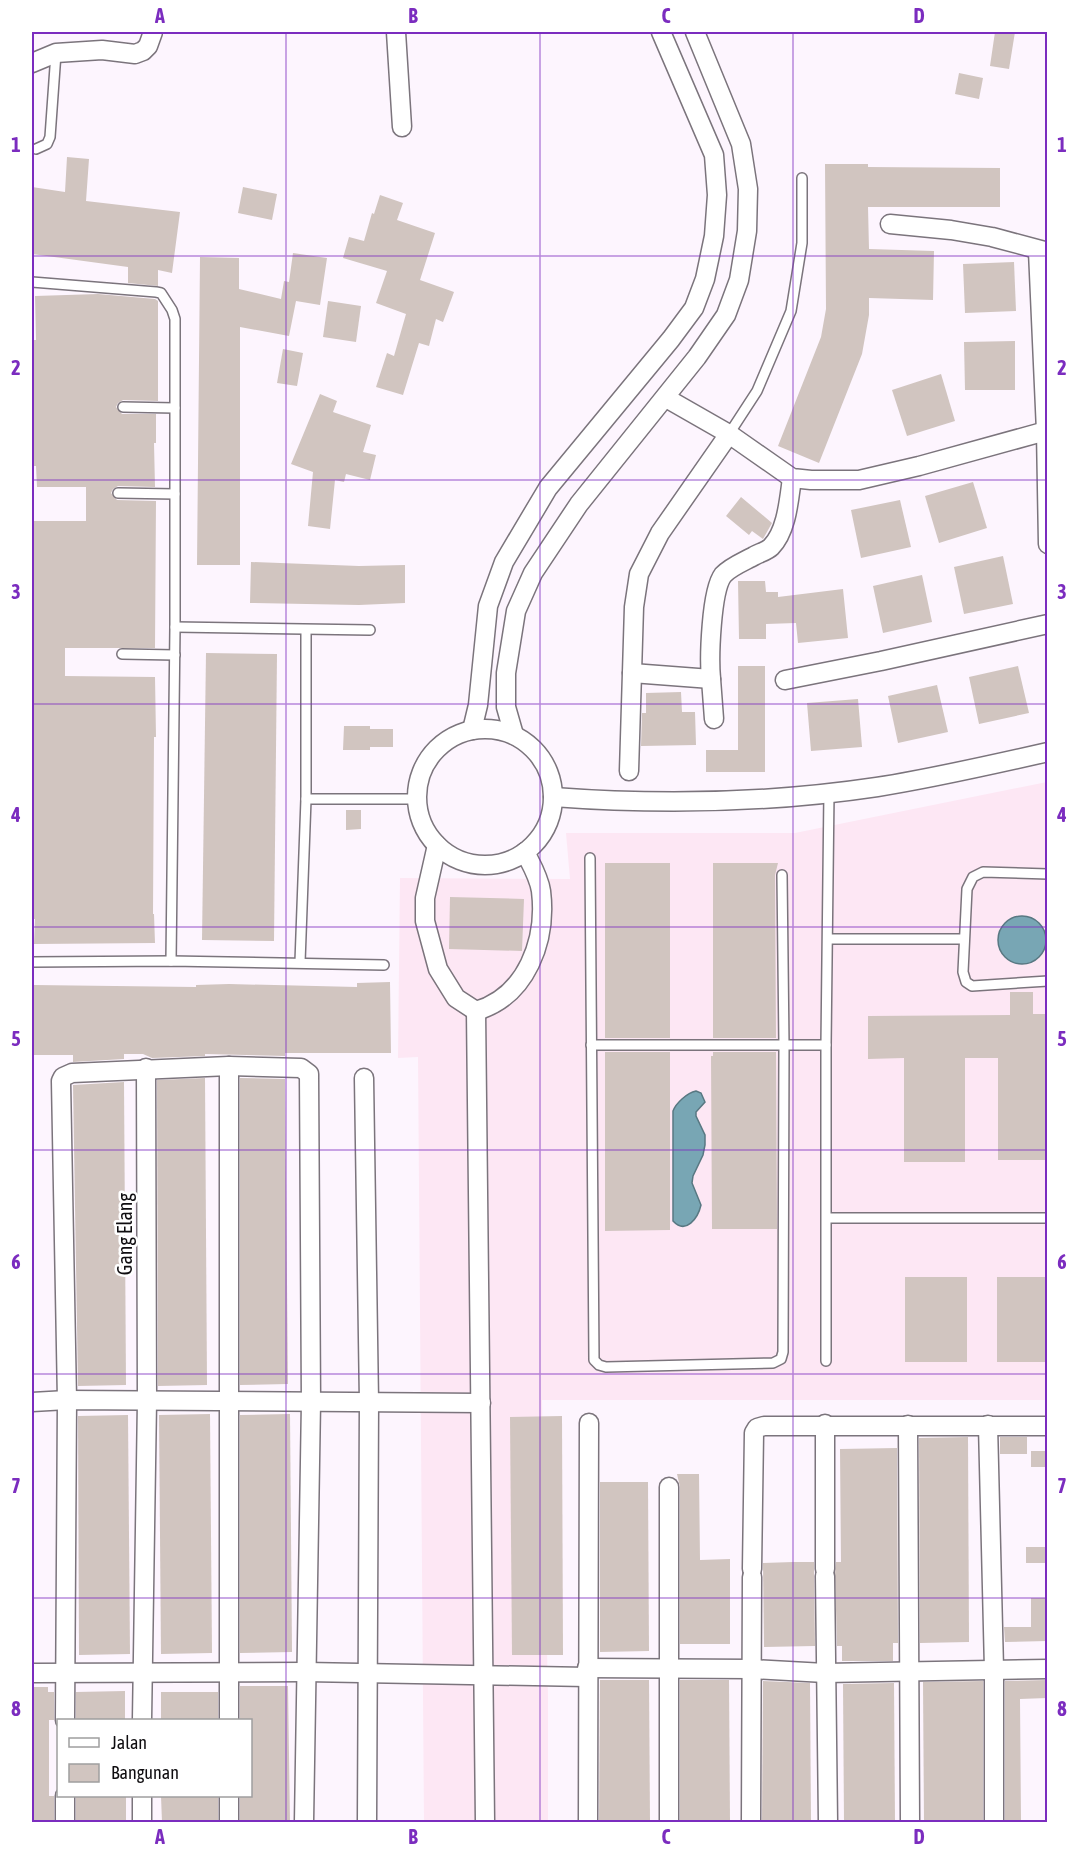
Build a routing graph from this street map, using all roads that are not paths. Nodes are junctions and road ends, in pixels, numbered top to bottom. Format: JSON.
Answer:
{"nodes":[{"id":1,"x":153,"y":32,"type":"edge"},
{"id":2,"x":396,"y":32,"type":"edge"},
{"id":3,"x":661,"y":32,"type":"edge"},
{"id":4,"x":695,"y":32,"type":"edge"},
{"id":5,"x":56,"y":53,"type":"junction"},
{"id":6,"x":32,"y":63,"type":"edge"},
{"id":7,"x":402,"y":127,"type":"dead end"},
{"id":8,"x":36,"y":149,"type":"dead end"},
{"id":9,"x":802,"y":178,"type":"dead end"},
{"id":10,"x":890,"y":224,"type":"dead end"},
{"id":11,"x":1043,"y":251,"type":"edge"},
{"id":12,"x":32,"y":282,"type":"edge"},
{"id":13,"x":666,"y":398,"type":"junction"},
{"id":14,"x":123,"y":407,"type":"dead end"},
{"id":15,"x":175,"y":408,"type":"junction"},
{"id":16,"x":1046,"y":431,"type":"junction"},
{"id":17,"x":729,"y":435,"type":"junction"},
{"id":18,"x":792,"y":478,"type":"junction"},
{"id":19,"x":118,"y":493,"type":"dead end"},
{"id":20,"x":175,"y":494,"type":"junction"},
{"id":21,"x":1047,"y":544,"type":"edge"},
{"id":22,"x":1047,"y":624,"type":"edge"},
{"id":23,"x":175,"y":627,"type":"junction"},
{"id":24,"x":306,"y":630,"type":"junction"},
{"id":25,"x":370,"y":630,"type":"dead end"},
{"id":26,"x":122,"y":654,"type":"dead end"},
{"id":27,"x":175,"y":655,"type":"junction"},
{"id":28,"x":632,"y":673,"type":"junction"},
{"id":29,"x":711,"y":679,"type":"junction"},
{"id":30,"x":785,"y":680,"type":"dead end"},
{"id":31,"x":714,"y":719,"type":"dead end"},
{"id":32,"x":472,"y":730,"type":"junction"},
{"id":33,"x":514,"y":735,"type":"junction"},
{"id":34,"x":1047,"y":752,"type":"edge"},
{"id":35,"x":629,"y":771,"type":"dead end"},
{"id":36,"x":829,"y":792,"type":"junction"},
{"id":37,"x":553,"y":797,"type":"junction"},
{"id":38,"x":306,"y":799,"type":"junction"},
{"id":39,"x":417,"y":799,"type":"junction"},
{"id":40,"x":437,"y":845,"type":"junction"},
{"id":41,"x":525,"y":852,"type":"junction"},
{"id":42,"x":590,"y":858,"type":"dead end"},
{"id":43,"x":1047,"y":874,"type":"edge"},
{"id":44,"x":782,"y":875,"type":"dead end"},
{"id":45,"x":828,"y":939,"type":"junction"},
{"id":46,"x":963,"y":939,"type":"junction"},
{"id":47,"x":171,"y":961,"type":"junction"},
{"id":48,"x":32,"y":962,"type":"edge"},
{"id":49,"x":300,"y":962,"type":"junction"},
{"id":50,"x":384,"y":965,"type":"dead end"},
{"id":51,"x":1047,"y":981,"type":"edge"},
{"id":52,"x":476,"y":1011,"type":"junction"},
{"id":53,"x":591,"y":1045,"type":"junction"},
{"id":54,"x":826,"y":1045,"type":"junction"},
{"id":55,"x":784,"y":1046,"type":"junction"},
{"id":56,"x":229,"y":1066,"type":"junction"},
{"id":57,"x":146,"y":1068,"type":"junction"},
{"id":58,"x":364,"y":1078,"type":"dead end"},
{"id":59,"x":827,"y":1218,"type":"junction"},
{"id":60,"x":1047,"y":1218,"type":"edge"},
{"id":61,"x":826,"y":1361,"type":"dead end"},
{"id":62,"x":67,"y":1400,"type":"junction"},
{"id":63,"x":147,"y":1401,"type":"junction"},
{"id":64,"x":229,"y":1401,"type":"junction"},
{"id":65,"x":32,"y":1402,"type":"edge"},
{"id":66,"x":310,"y":1402,"type":"junction"},
{"id":67,"x":369,"y":1402,"type":"junction"},
{"id":68,"x":481,"y":1403,"type":"junction"},
{"id":69,"x":589,"y":1423,"type":"dead end"},
{"id":70,"x":825,"y":1424,"type":"junction"},
{"id":71,"x":908,"y":1425,"type":"junction"},
{"id":72,"x":988,"y":1425,"type":"junction"},
{"id":73,"x":1047,"y":1426,"type":"edge"},
{"id":74,"x":669,"y":1487,"type":"dead end"},
{"id":75,"x":669,"y":1668,"type":"junction"},
{"id":76,"x":751,"y":1669,"type":"junction"},
{"id":77,"x":994,"y":1669,"type":"junction"},
{"id":78,"x":1047,"y":1669,"type":"edge"},
{"id":79,"x":910,"y":1671,"type":"junction"},
{"id":80,"x":32,"y":1672,"type":"edge"},
{"id":81,"x":306,"y":1672,"type":"junction"},
{"id":82,"x":587,"y":1672,"type":"junction"},
{"id":83,"x":65,"y":1673,"type":"junction"},
{"id":84,"x":142,"y":1673,"type":"junction"},
{"id":85,"x":229,"y":1673,"type":"junction"},
{"id":86,"x":825,"y":1673,"type":"junction"},
{"id":87,"x":367,"y":1674,"type":"junction"},
{"id":88,"x":484,"y":1675,"type":"junction"},
{"id":89,"x":65,"y":1719,"type":"edge"},
{"id":90,"x":142,"y":1719,"type":"edge"},
{"id":91,"x":229,"y":1719,"type":"edge"},
{"id":92,"x":65,"y":1797,"type":"edge"},
{"id":93,"x":142,"y":1797,"type":"edge"},
{"id":94,"x":229,"y":1797,"type":"edge"},
{"id":95,"x":65,"y":1822,"type":"edge"},
{"id":96,"x":142,"y":1822,"type":"edge"},
{"id":97,"x":229,"y":1822,"type":"edge"},
{"id":98,"x":304,"y":1822,"type":"edge"},
{"id":99,"x":367,"y":1822,"type":"edge"},
{"id":100,"x":485,"y":1822,"type":"edge"},
{"id":101,"x":588,"y":1822,"type":"edge"},
{"id":102,"x":669,"y":1822,"type":"edge"},
{"id":103,"x":751,"y":1822,"type":"edge"},
{"id":104,"x":828,"y":1822,"type":"edge"},
{"id":105,"x":910,"y":1822,"type":"edge"},
{"id":106,"x":994,"y":1822,"type":"edge"}],
"edges":[{"from":1,"to":5,"type":"street"},
{"from":2,"to":7,"type":"street"},
{"from":3,"to":32,"type":"street"},
{"from":4,"to":13,"type":"street"},
{"from":5,"to":6,"type":"street"},
{"from":5,"to":8,"type":"lane"},
{"from":9,"to":17,"type":"lane"},
{"from":10,"to":11,"type":"street"},
{"from":11,"to":16,"type":"street"},
{"from":12,"to":15,"type":"lane"},
{"from":13,"to":17,"type":"street"},
{"from":13,"to":33,"type":"street"},
{"from":14,"to":15,"type":"lane"},
{"from":15,"to":20,"type":"lane"},
{"from":16,"to":18,"type":"street"},
{"from":16,"to":21,"type":"street"},
{"from":17,"to":18,"type":"street"},
{"from":17,"to":28,"type":"street"},
{"from":18,"to":29,"type":"street"},
{"from":19,"to":20,"type":"lane"},
{"from":20,"to":23,"type":"lane"},
{"from":22,"to":30,"type":"street"},
{"from":23,"to":24,"type":"lane"},
{"from":23,"to":27,"type":"lane"},
{"from":24,"to":25,"type":"lane"},
{"from":24,"to":38,"type":"lane"},
{"from":26,"to":27,"type":"lane"},
{"from":27,"to":47,"type":"lane"},
{"from":28,"to":29,"type":"street"},
{"from":28,"to":35,"type":"street"},
{"from":29,"to":31,"type":"street"},
{"from":32,"to":33,"type":"street"},
{"from":32,"to":39,"type":"street"},
{"from":33,"to":37,"type":"street"},
{"from":34,"to":36,"type":"street"},
{"from":36,"to":37,"type":"street"},
{"from":36,"to":45,"type":"lane"},
{"from":37,"to":41,"type":"street"},
{"from":38,"to":39,"type":"lane"},
{"from":38,"to":49,"type":"lane"},
{"from":39,"to":40,"type":"street"},
{"from":40,"to":41,"type":"street"},
{"from":40,"to":52,"type":"street"},
{"from":41,"to":52,"type":"street"},
{"from":42,"to":53,"type":"lane"},
{"from":43,"to":46,"type":"lane"},
{"from":44,"to":55,"type":"lane"},
{"from":45,"to":46,"type":"lane"},
{"from":45,"to":54,"type":"lane"},
{"from":46,"to":51,"type":"lane"},
{"from":47,"to":48,"type":"lane"},
{"from":47,"to":49,"type":"lane"},
{"from":49,"to":50,"type":"lane"},
{"from":52,"to":68,"type":"street"},
{"from":53,"to":55,"type":"lane"},
{"from":53,"to":55,"type":"lane"},
{"from":54,"to":55,"type":"lane"},
{"from":54,"to":59,"type":"lane"},
{"from":56,"to":57,"type":"street"},
{"from":56,"to":64,"type":"street"},
{"from":56,"to":66,"type":"street"},
{"from":57,"to":62,"type":"street"},
{"from":57,"to":63,"type":"street","name":"Gang Elang"},
{"from":58,"to":67,"type":"street"},
{"from":59,"to":60,"type":"lane"},
{"from":59,"to":61,"type":"lane"},
{"from":62,"to":63,"type":"street"},
{"from":62,"to":65,"type":"street"},
{"from":62,"to":83,"type":"street"},
{"from":63,"to":64,"type":"street"},
{"from":63,"to":84,"type":"street","name":"Gang Elang"},
{"from":64,"to":66,"type":"street"},
{"from":64,"to":85,"type":"street"},
{"from":66,"to":67,"type":"street"},
{"from":66,"to":81,"type":"street"},
{"from":67,"to":68,"type":"street"},
{"from":67,"to":87,"type":"street"},
{"from":68,"to":88,"type":"street"},
{"from":69,"to":82,"type":"street"},
{"from":70,"to":71,"type":"street"},
{"from":70,"to":76,"type":"street"},
{"from":70,"to":86,"type":"street"},
{"from":71,"to":72,"type":"street"},
{"from":71,"to":79,"type":"street"},
{"from":72,"to":73,"type":"street"},
{"from":72,"to":77,"type":"street"},
{"from":74,"to":75,"type":"street"},
{"from":75,"to":76,"type":"street"},
{"from":75,"to":82,"type":"street"},
{"from":75,"to":102,"type":"street"},
{"from":76,"to":86,"type":"street"},
{"from":76,"to":103,"type":"street"},
{"from":77,"to":78,"type":"street"},
{"from":77,"to":79,"type":"street"},
{"from":77,"to":106,"type":"street"},
{"from":79,"to":86,"type":"street"},
{"from":79,"to":105,"type":"street"},
{"from":80,"to":83,"type":"street"},
{"from":81,"to":85,"type":"street"},
{"from":81,"to":87,"type":"street"},
{"from":81,"to":98,"type":"street"},
{"from":82,"to":88,"type":"street"},
{"from":82,"to":101,"type":"street"},
{"from":83,"to":84,"type":"street"},
{"from":83,"to":89,"type":"street"},
{"from":84,"to":85,"type":"street"},
{"from":84,"to":90,"type":"street","name":"Gang Elang"},
{"from":85,"to":91,"type":"street"},
{"from":86,"to":104,"type":"street"},
{"from":87,"to":88,"type":"street"},
{"from":87,"to":99,"type":"street"},
{"from":88,"to":100,"type":"street"},
{"from":92,"to":95,"type":"street"},
{"from":93,"to":96,"type":"street"},
{"from":94,"to":97,"type":"street"}]}
